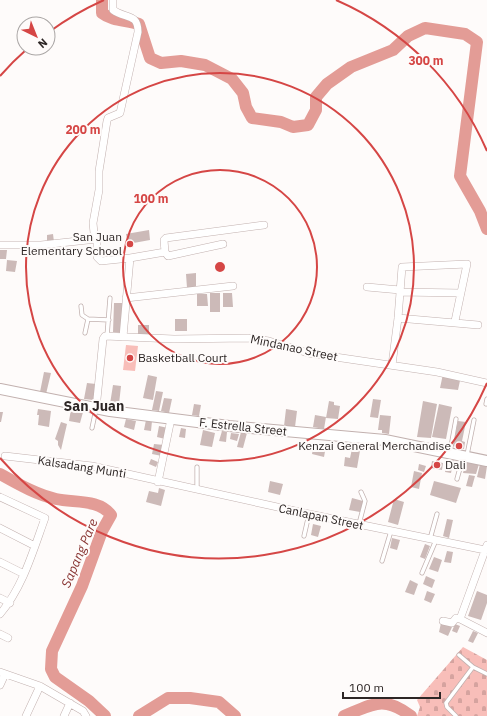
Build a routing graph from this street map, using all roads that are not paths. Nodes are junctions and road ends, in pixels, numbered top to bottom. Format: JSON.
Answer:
{"nodes":[{"id":1,"x":113,"y":0,"type":"edge"},
{"id":2,"x":264,"y":225,"type":"dead end"},
{"id":3,"x":97,"y":239,"type":"junction"},
{"id":4,"x":223,"y":244,"type":"dead end"},
{"id":5,"x":0,"y":245,"type":"edge"},
{"id":6,"x":165,"y":252,"type":"junction"},
{"id":7,"x":130,"y":258,"type":"junction"},
{"id":8,"x":233,"y":286,"type":"dead end"},
{"id":9,"x":367,"y":288,"type":"dead end"},
{"id":10,"x":400,"y":291,"type":"junction"},
{"id":11,"x":461,"y":293,"type":"junction"},
{"id":12,"x":110,"y":298,"type":"dead end"},
{"id":13,"x":126,"y":298,"type":"junction"},
{"id":14,"x":81,"y":306,"type":"dead end"},
{"id":15,"x":88,"y":318,"type":"junction"},
{"id":16,"x":398,"y":318,"type":"junction"},
{"id":17,"x":109,"y":320,"type":"junction"},
{"id":18,"x":455,"y":321,"type":"junction"},
{"id":19,"x":478,"y":325,"type":"dead end"},
{"id":20,"x":85,"y":333,"type":"dead end"},
{"id":21,"x":107,"y":336,"type":"junction"},
{"id":22,"x":123,"y":337,"type":"junction"},
{"id":23,"x":392,"y":365,"type":"junction"},
{"id":24,"x":487,"y":383,"type":"edge"},
{"id":25,"x":0,"y":389,"type":"edge"},
{"id":26,"x":487,"y":399,"type":"edge"},
{"id":27,"x":486,"y":404,"type":"dead end"},
{"id":28,"x":96,"y":409,"type":"junction"},
{"id":29,"x":171,"y":419,"type":"junction"},
{"id":30,"x":456,"y":419,"type":"dead end"},
{"id":31,"x":474,"y":420,"type":"dead end"},
{"id":32,"x":92,"y":428,"type":"dead end"},
{"id":33,"x":450,"y":453,"type":"junction"},
{"id":34,"x":5,"y":456,"type":"dead end"},
{"id":35,"x":465,"y":456,"type":"junction"},
{"id":36,"x":487,"y":461,"type":"edge"},
{"id":37,"x":197,"y":467,"type":"dead end"},
{"id":38,"x":457,"y":479,"type":"dead end"},
{"id":39,"x":158,"y":482,"type":"junction"},
{"id":40,"x":197,"y":490,"type":"junction"},
{"id":41,"x":362,"y":492,"type":"dead end"},
{"id":42,"x":0,"y":497,"type":"edge"},
{"id":43,"x":309,"y":514,"type":"junction"},
{"id":44,"x":437,"y":514,"type":"dead end"},
{"id":45,"x":359,"y":525,"type":"junction"},
{"id":46,"x":0,"y":528,"type":"edge"},
{"id":47,"x":391,"y":531,"type":"junction"},
{"id":48,"x":304,"y":536,"type":"dead end"},
{"id":49,"x":433,"y":540,"type":"junction"},
{"id":50,"x":35,"y":546,"type":"junction"},
{"id":51,"x":486,"y":548,"type":"edge"},
{"id":52,"x":382,"y":561,"type":"dead end"},
{"id":53,"x":0,"y":562,"type":"edge"},
{"id":54,"x":422,"y":573,"type":"dead end"},
{"id":55,"x":24,"y":574,"type":"junction"},
{"id":56,"x":0,"y":598,"type":"edge"},
{"id":57,"x":10,"y":603,"type":"junction"},
{"id":58,"x":0,"y":614,"type":"edge"},
{"id":59,"x":460,"y":619,"type":"junction"},
{"id":60,"x":443,"y":621,"type":"dead end"},
{"id":61,"x":487,"y":633,"type":"edge"},
{"id":62,"x":0,"y":634,"type":"edge"},
{"id":63,"x":8,"y":638,"type":"dead end"},
{"id":64,"x":459,"y":655,"type":"dead end"},
{"id":65,"x":473,"y":667,"type":"junction"},
{"id":66,"x":3,"y":673,"type":"edge"},
{"id":67,"x":487,"y":674,"type":"edge"},
{"id":68,"x":0,"y":685,"type":"edge"},
{"id":69,"x":40,"y":686,"type":"junction"},
{"id":70,"x":70,"y":703,"type":"junction"},
{"id":71,"x":26,"y":716,"type":"edge"},
{"id":72,"x":64,"y":716,"type":"edge"},
{"id":73,"x":86,"y":716,"type":"edge"},
{"id":74,"x":456,"y":716,"type":"edge"}],
"edges":[{"from":1,"to":3,"type":"street"},
{"from":2,"to":6,"type":"street"},
{"from":3,"to":5,"type":"street"},
{"from":3,"to":7,"type":"street"},
{"from":4,"to":6,"type":"street"},
{"from":6,"to":7,"type":"street"},
{"from":7,"to":13,"type":"street"},
{"from":8,"to":13,"type":"street"},
{"from":9,"to":10,"type":"street"},
{"from":10,"to":11,"type":"street"},
{"from":10,"to":11,"type":"street"},
{"from":10,"to":16,"type":"street"},
{"from":11,"to":18,"type":"street"},
{"from":12,"to":17,"type":"lane"},
{"from":13,"to":22,"type":"street"},
{"from":14,"to":15,"type":"lane"},
{"from":15,"to":17,"type":"lane"},
{"from":15,"to":20,"type":"lane"},
{"from":16,"to":18,"type":"street"},
{"from":16,"to":23,"type":"street"},
{"from":17,"to":21,"type":"lane"},
{"from":18,"to":19,"type":"street"},
{"from":21,"to":22,"type":"street","name":"Mindanao Street"},
{"from":21,"to":28,"type":"street"},
{"from":22,"to":23,"type":"street","name":"Mindanao Street"},
{"from":23,"to":24,"type":"street","name":"Mindanao Street"},
{"from":25,"to":28,"type":"main road","name":"F. Estrella Street"},
{"from":26,"to":27,"type":"lane"},
{"from":28,"to":29,"type":"main road","name":"F. Estrella Street"},
{"from":28,"to":32,"type":"lane"},
{"from":29,"to":33,"type":"main road","name":"F. Estrella Street"},
{"from":29,"to":39,"type":"street"},
{"from":30,"to":33,"type":"lane"},
{"from":31,"to":35,"type":"lane"},
{"from":33,"to":35,"type":"main road","name":"F. Estrella Street"},
{"from":34,"to":39,"type":"street","name":"Kalsadang Munti"},
{"from":35,"to":36,"type":"main road","name":"F. Estrella Street"},
{"from":35,"to":38,"type":"lane"},
{"from":37,"to":40,"type":"lane"},
{"from":39,"to":40,"type":"street","name":"Canlapan Street"},
{"from":40,"to":43,"type":"street","name":"Canlapan Street"},
{"from":41,"to":45,"type":"lane"},
{"from":42,"to":50,"type":"street"},
{"from":43,"to":45,"type":"street","name":"Canlapan Street"},
{"from":43,"to":48,"type":"lane"},
{"from":44,"to":49,"type":"lane"},
{"from":45,"to":47,"type":"street","name":"Canlapan Street"},
{"from":46,"to":50,"type":"street"},
{"from":47,"to":49,"type":"street","name":"Canlapan Street"},
{"from":47,"to":52,"type":"lane"},
{"from":49,"to":51,"type":"street","name":"Canlapan Street"},
{"from":49,"to":54,"type":"lane"},
{"from":50,"to":55,"type":"street"},
{"from":51,"to":59,"type":"street"},
{"from":53,"to":55,"type":"street"},
{"from":55,"to":57,"type":"street"},
{"from":56,"to":57,"type":"street"},
{"from":57,"to":58,"type":"street"},
{"from":59,"to":60,"type":"street"},
{"from":59,"to":61,"type":"street"},
{"from":62,"to":63,"type":"street"},
{"from":64,"to":65,"type":"lane"},
{"from":65,"to":67,"type":"lane"},
{"from":65,"to":74,"type":"lane"},
{"from":66,"to":68,"type":"street"},
{"from":66,"to":69,"type":"street"},
{"from":69,"to":70,"type":"street"},
{"from":69,"to":71,"type":"street"},
{"from":70,"to":72,"type":"street"},
{"from":70,"to":73,"type":"street"}]}
